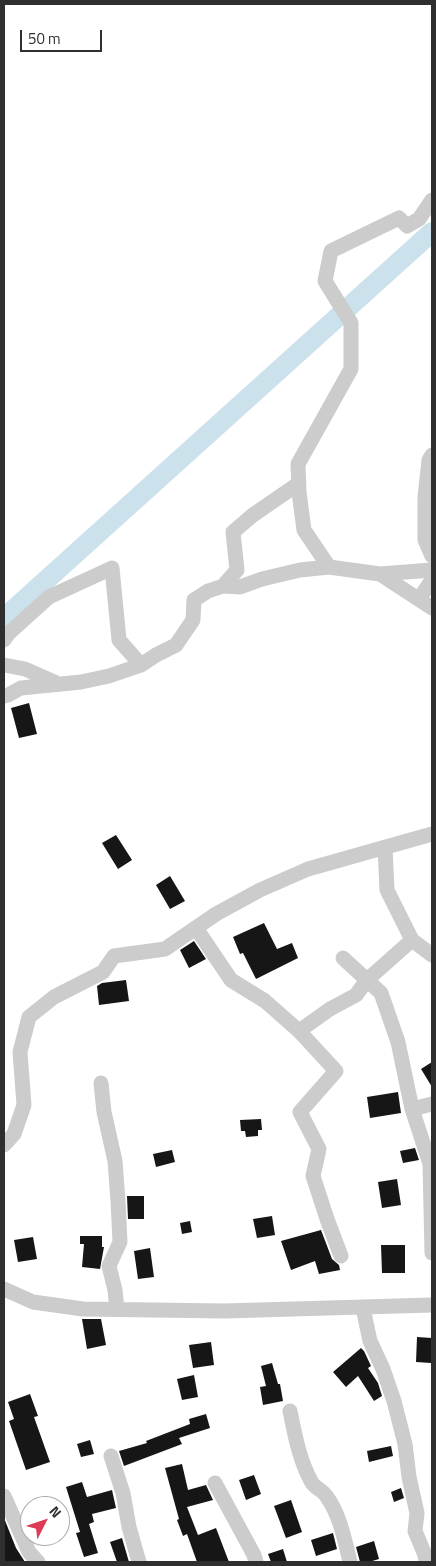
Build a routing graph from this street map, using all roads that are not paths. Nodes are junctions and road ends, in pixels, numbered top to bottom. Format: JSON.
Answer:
{"nodes":[{"id":1,"x":432,"y":200,"type":"edge"},
{"id":2,"x":432,"y":455,"type":"edge"},
{"id":3,"x":298,"y":484,"type":"junction"},
{"id":4,"x":429,"y":501,"type":"edge"},
{"id":5,"x":432,"y":556,"type":"edge"},
{"id":6,"x":329,"y":567,"type":"junction"},
{"id":7,"x":432,"y":570,"type":"edge"},
{"id":8,"x":380,"y":574,"type":"junction"},
{"id":9,"x":432,"y":580,"type":"edge"},
{"id":10,"x":223,"y":586,"type":"junction"},
{"id":11,"x":419,"y":599,"type":"junction"},
{"id":12,"x":432,"y":608,"type":"edge"},
{"id":13,"x":4,"y":640,"type":"edge"},
{"id":14,"x":4,"y":665,"type":"edge"},
{"id":15,"x":141,"y":666,"type":"junction"},
{"id":16,"x":60,"y":684,"type":"junction"},
{"id":17,"x":4,"y":696,"type":"edge"},
{"id":18,"x":432,"y":834,"type":"edge"},
{"id":19,"x":385,"y":847,"type":"junction"},
{"id":20,"x":196,"y":928,"type":"junction"},
{"id":21,"x":412,"y":940,"type":"junction"},
{"id":22,"x":432,"y":955,"type":"edge"},
{"id":23,"x":343,"y":958,"type":"dead end"},
{"id":24,"x":367,"y":980,"type":"junction"},
{"id":25,"x":299,"y":1031,"type":"junction"},
{"id":26,"x":101,"y":1083,"type":"dead end"},
{"id":27,"x":432,"y":1104,"type":"edge"},
{"id":28,"x":412,"y":1109,"type":"junction"},
{"id":29,"x":4,"y":1145,"type":"edge"},
{"id":30,"x":432,"y":1253,"type":"edge"},
{"id":31,"x":341,"y":1256,"type":"dead end"},
{"id":32,"x":4,"y":1289,"type":"edge"},
{"id":33,"x":432,"y":1305,"type":"edge"},
{"id":34,"x":363,"y":1308,"type":"junction"},
{"id":35,"x":117,"y":1309,"type":"junction"},
{"id":36,"x":290,"y":1411,"type":"dead end"},
{"id":37,"x":111,"y":1456,"type":"dead end"},
{"id":38,"x":215,"y":1483,"type":"dead end"},
{"id":39,"x":4,"y":1496,"type":"edge"},
{"id":40,"x":38,"y":1562,"type":"edge"},
{"id":41,"x":139,"y":1562,"type":"edge"},
{"id":42,"x":256,"y":1562,"type":"edge"},
{"id":43,"x":350,"y":1562,"type":"edge"},
{"id":44,"x":426,"y":1562,"type":"edge"}],
"edges":[{"from":1,"to":3,"type":"street"},
{"from":2,"to":4,"type":"street"},
{"from":3,"to":6,"type":"street"},
{"from":3,"to":10,"type":"street"},
{"from":4,"to":5,"type":"street"},
{"from":6,"to":8,"type":"street"},
{"from":6,"to":10,"type":"street"},
{"from":7,"to":8,"type":"street"},
{"from":8,"to":11,"type":"street"},
{"from":9,"to":11,"type":"street"},
{"from":10,"to":15,"type":"street"},
{"from":11,"to":12,"type":"street"},
{"from":13,"to":15,"type":"street"},
{"from":14,"to":16,"type":"street"},
{"from":15,"to":16,"type":"street"},
{"from":16,"to":17,"type":"street"},
{"from":18,"to":19,"type":"street"},
{"from":19,"to":20,"type":"street"},
{"from":19,"to":21,"type":"street"},
{"from":20,"to":25,"type":"street"},
{"from":20,"to":29,"type":"street"},
{"from":21,"to":22,"type":"street"},
{"from":21,"to":24,"type":"street"},
{"from":23,"to":24,"type":"street"},
{"from":24,"to":25,"type":"street"},
{"from":24,"to":28,"type":"street"},
{"from":25,"to":31,"type":"street"},
{"from":26,"to":35,"type":"street"},
{"from":27,"to":28,"type":"street"},
{"from":28,"to":30,"type":"street"},
{"from":32,"to":35,"type":"street"},
{"from":33,"to":34,"type":"street"},
{"from":34,"to":35,"type":"street"},
{"from":34,"to":44,"type":"street"},
{"from":36,"to":43,"type":"street"},
{"from":37,"to":41,"type":"street"},
{"from":38,"to":42,"type":"street"},
{"from":39,"to":40,"type":"street"}]}
